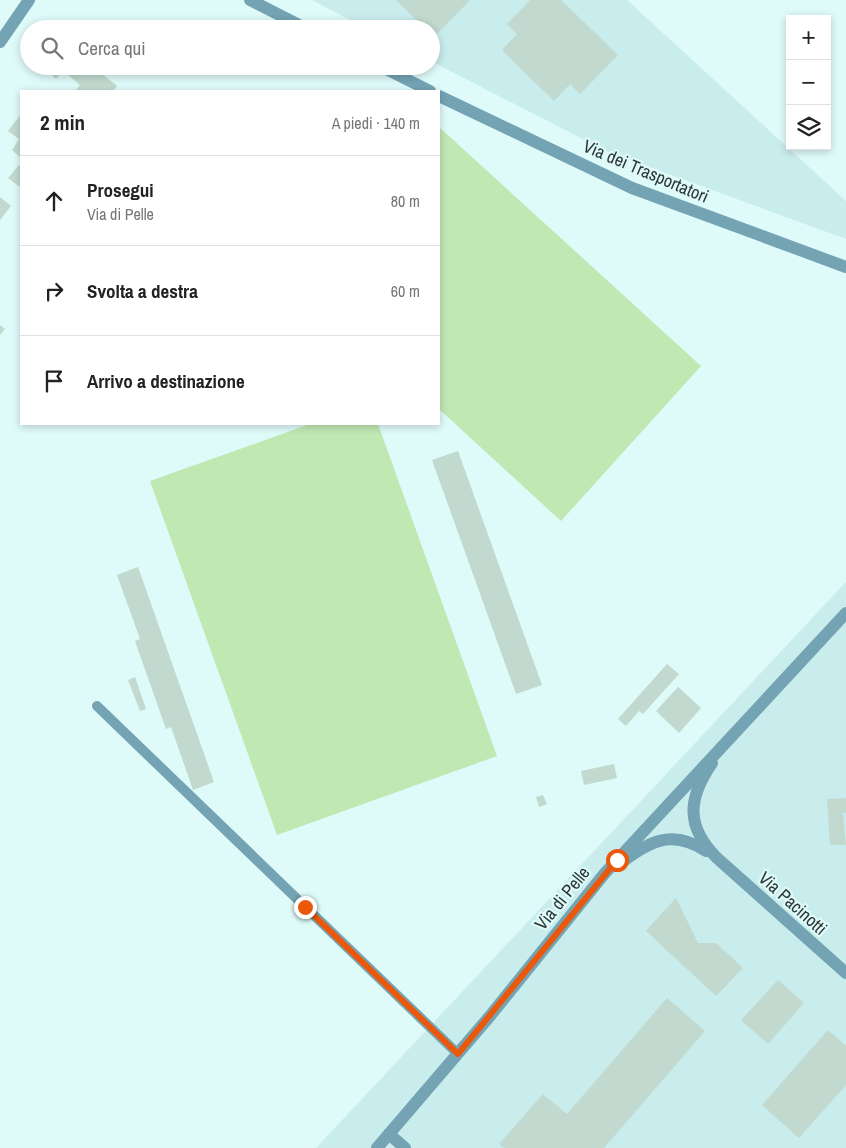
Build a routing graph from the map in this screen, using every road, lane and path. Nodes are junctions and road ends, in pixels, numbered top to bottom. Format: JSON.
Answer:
{"nodes":[{"id":1,"x":29,"y":0,"type":"edge"},
{"id":2,"x":250,"y":0,"type":"edge"},
{"id":3,"x":289,"y":20,"type":"edge"},
{"id":4,"x":0,"y":42,"type":"edge"},
{"id":5,"x":398,"y":75,"type":"edge"},
{"id":6,"x":428,"y":90,"type":"edge"},
{"id":7,"x":440,"y":96,"type":"edge"},
{"id":8,"x":846,"y":267,"type":"edge"},
{"id":9,"x":846,"y":613,"type":"edge"},
{"id":10,"x":97,"y":706,"type":"dead end"},
{"id":11,"x":729,"y":741,"type":"junction"},
{"id":12,"x":717,"y":858,"type":"junction"},
{"id":13,"x":605,"y":873,"type":"junction"},
{"id":14,"x":846,"y":973,"type":"edge"},
{"id":15,"x":458,"y":1054,"type":"junction"},
{"id":16,"x":389,"y":1134,"type":"junction"},
{"id":17,"x":377,"y":1148,"type":"edge"},
{"id":18,"x":405,"y":1148,"type":"edge"}],
"edges":[{"from":1,"to":4,"type":"street"},
{"from":2,"to":3,"type":"street"},
{"from":5,"to":6,"type":"street"},
{"from":7,"to":8,"type":"street","name":"Via dei Trasportatori"},
{"from":9,"to":11,"type":"street","name":"Via di Pelle"},
{"from":10,"to":15,"type":"lane"},
{"from":11,"to":12,"type":"street","name":"Via Pacinotti"},
{"from":11,"to":13,"type":"street","name":"Via di Pelle"},
{"from":12,"to":13,"type":"street","name":"Via Pacinotti"},
{"from":12,"to":14,"type":"street","name":"Via Pacinotti"},
{"from":13,"to":15,"type":"street","name":"Via di Pelle"},
{"from":15,"to":16,"type":"street","name":"Via di Pelle"},
{"from":16,"to":17,"type":"street","name":"Via di Pelle"},
{"from":16,"to":18,"type":"street"}]}
